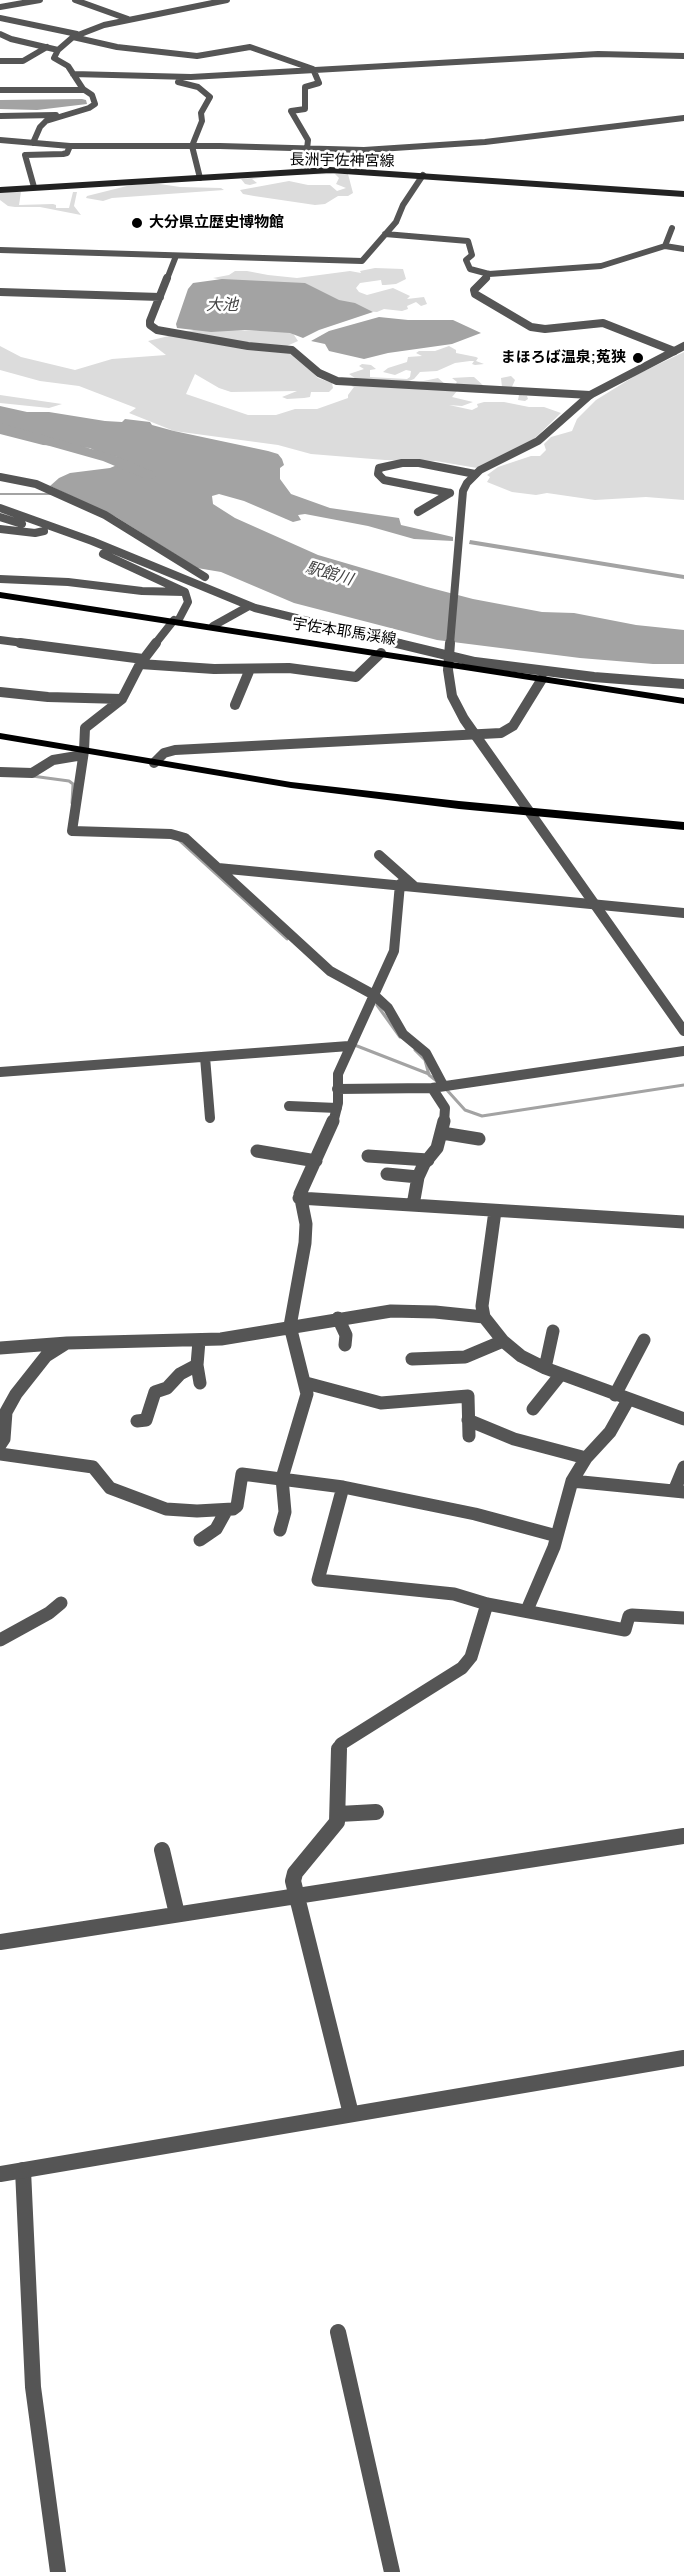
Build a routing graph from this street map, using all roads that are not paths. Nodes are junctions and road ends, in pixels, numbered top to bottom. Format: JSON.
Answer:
{"nodes":[{"id":1,"x":40,"y":0,"type":"edge"},
{"id":2,"x":75,"y":0,"type":"edge"},
{"id":3,"x":227,"y":0,"type":"edge"},
{"id":4,"x":0,"y":8,"type":"edge"},
{"id":5,"x":0,"y":18,"type":"edge"},
{"id":6,"x":129,"y":19,"type":"junction"},
{"id":7,"x":0,"y":34,"type":"edge"},
{"id":8,"x":75,"y":35,"type":"junction"},
{"id":9,"x":47,"y":47,"type":"junction"},
{"id":10,"x":58,"y":50,"type":"junction"},
{"id":11,"x":684,"y":56,"type":"edge"},
{"id":12,"x":0,"y":61,"type":"edge"},
{"id":13,"x":313,"y":69,"type":"junction"},
{"id":14,"x":73,"y":74,"type":"junction"},
{"id":15,"x":136,"y":75,"type":"junction"},
{"id":16,"x":0,"y":90,"type":"edge"},
{"id":17,"x":84,"y":90,"type":"junction"},
{"id":18,"x":0,"y":116,"type":"edge"},
{"id":19,"x":62,"y":116,"type":"junction"},
{"id":20,"x":684,"y":118,"type":"edge"},
{"id":21,"x":0,"y":140,"type":"edge"},
{"id":22,"x":33,"y":143,"type":"junction"},
{"id":23,"x":70,"y":146,"type":"junction"},
{"id":24,"x":192,"y":146,"type":"junction"},
{"id":25,"x":307,"y":148,"type":"junction"},
{"id":26,"x":341,"y":150,"type":"junction"},
{"id":27,"x":342,"y":170,"type":"junction"},
{"id":28,"x":423,"y":175,"type":"junction"},
{"id":29,"x":200,"y":178,"type":"junction"},
{"id":30,"x":34,"y":188,"type":"junction"},
{"id":31,"x":0,"y":189,"type":"edge"},
{"id":32,"x":684,"y":194,"type":"edge"},
{"id":33,"x":672,"y":228,"type":"dead end"},
{"id":34,"x":385,"y":234,"type":"junction"},
{"id":35,"x":665,"y":246,"type":"junction"},
{"id":36,"x":684,"y":249,"type":"edge"},
{"id":37,"x":0,"y":250,"type":"edge"},
{"id":38,"x":176,"y":256,"type":"junction"},
{"id":39,"x":489,"y":274,"type":"junction"},
{"id":40,"x":0,"y":292,"type":"edge"},
{"id":41,"x":160,"y":297,"type":"junction"},
{"id":42,"x":684,"y":346,"type":"edge"},
{"id":43,"x":674,"y":351,"type":"junction"},
{"id":44,"x":590,"y":395,"type":"junction"},
{"id":45,"x":475,"y":474,"type":"junction"},
{"id":46,"x":0,"y":477,"type":"edge"},
{"id":47,"x":0,"y":508,"type":"edge"},
{"id":48,"x":418,"y":512,"type":"dead end"},
{"id":49,"x":0,"y":517,"type":"edge"},
{"id":50,"x":0,"y":529,"type":"edge"},
{"id":51,"x":44,"y":531,"type":"junction"},
{"id":52,"x":205,"y":577,"type":"dead end"},
{"id":53,"x":0,"y":579,"type":"edge"},
{"id":54,"x":185,"y":592,"type":"junction"},
{"id":55,"x":0,"y":595,"type":"edge"},
{"id":56,"x":249,"y":606,"type":"junction"},
{"id":57,"x":176,"y":620,"type":"junction"},
{"id":58,"x":213,"y":626,"type":"junction"},
{"id":59,"x":0,"y":640,"type":"edge"},
{"id":60,"x":381,"y":653,"type":"junction"},
{"id":61,"x":141,"y":662,"type":"junction"},
{"id":62,"x":250,"y":669,"type":"junction"},
{"id":63,"x":542,"y":679,"type":"junction"},
{"id":64,"x":640,"y":682,"type":"junction"},
{"id":65,"x":684,"y":684,"type":"edge"},
{"id":66,"x":597,"y":687,"type":"junction"},
{"id":67,"x":0,"y":692,"type":"edge"},
{"id":68,"x":122,"y":699,"type":"junction"},
{"id":69,"x":684,"y":700,"type":"edge"},
{"id":70,"x":235,"y":705,"type":"dead end"},
{"id":71,"x":0,"y":729,"type":"edge"},
{"id":72,"x":475,"y":735,"type":"junction"},
{"id":73,"x":0,"y":736,"type":"edge"},
{"id":74,"x":84,"y":750,"type":"junction"},
{"id":75,"x":157,"y":760,"type":"junction"},
{"id":76,"x":0,"y":772,"type":"edge"},
{"id":77,"x":529,"y":809,"type":"junction"},
{"id":78,"x":684,"y":820,"type":"edge"},
{"id":79,"x":684,"y":826,"type":"edge"},
{"id":80,"x":379,"y":855,"type":"dead end"},
{"id":81,"x":218,"y":868,"type":"junction"},
{"id":82,"x":400,"y":884,"type":"junction"},
{"id":83,"x":414,"y":886,"type":"junction"},
{"id":84,"x":595,"y":904,"type":"junction"},
{"id":85,"x":684,"y":913,"type":"edge"},
{"id":86,"x":374,"y":995,"type":"junction"},
{"id":87,"x":684,"y":1031,"type":"edge"},
{"id":88,"x":349,"y":1046,"type":"junction"},
{"id":89,"x":684,"y":1051,"type":"edge"},
{"id":90,"x":205,"y":1056,"type":"junction"},
{"id":91,"x":0,"y":1072,"type":"edge"},
{"id":92,"x":437,"y":1086,"type":"junction"},
{"id":93,"x":337,"y":1089,"type":"junction"},
{"id":94,"x":289,"y":1106,"type":"dead end"},
{"id":95,"x":337,"y":1108,"type":"junction"},
{"id":96,"x":210,"y":1118,"type":"dead end"},
{"id":97,"x":442,"y":1133,"type":"junction"},
{"id":98,"x":479,"y":1138,"type":"dead end"},
{"id":99,"x":257,"y":1151,"type":"dead end"},
{"id":100,"x":368,"y":1156,"type":"dead end"},
{"id":101,"x":428,"y":1160,"type":"junction"},
{"id":102,"x":316,"y":1161,"type":"junction"},
{"id":103,"x":387,"y":1174,"type":"dead end"},
{"id":104,"x":418,"y":1177,"type":"junction"},
{"id":105,"x":299,"y":1198,"type":"junction"},
{"id":106,"x":413,"y":1205,"type":"junction"},
{"id":107,"x":495,"y":1211,"type":"junction"},
{"id":108,"x":684,"y":1222,"type":"edge"},
{"id":109,"x":484,"y":1317,"type":"junction"},
{"id":110,"x":338,"y":1318,"type":"junction"},
{"id":111,"x":290,"y":1326,"type":"junction"},
{"id":112,"x":552,"y":1331,"type":"dead end"},
{"id":113,"x":644,"y":1340,"type":"dead end"},
{"id":114,"x":199,"y":1341,"type":"junction"},
{"id":115,"x":503,"y":1341,"type":"junction"},
{"id":116,"x":67,"y":1343,"type":"junction"},
{"id":117,"x":345,"y":1345,"type":"dead end"},
{"id":118,"x":0,"y":1348,"type":"edge"},
{"id":119,"x":412,"y":1359,"type":"dead end"},
{"id":120,"x":197,"y":1365,"type":"junction"},
{"id":121,"x":545,"y":1368,"type":"junction"},
{"id":122,"x":561,"y":1374,"type":"junction"},
{"id":123,"x":200,"y":1383,"type":"dead end"},
{"id":124,"x":306,"y":1383,"type":"junction"},
{"id":125,"x":622,"y":1397,"type":"junction"},
{"id":126,"x":533,"y":1409,"type":"dead end"},
{"id":127,"x":684,"y":1419,"type":"edge"},
{"id":128,"x":468,"y":1420,"type":"junction"},
{"id":129,"x":137,"y":1421,"type":"dead end"},
{"id":130,"x":469,"y":1436,"type":"dead end"},
{"id":131,"x":0,"y":1445,"type":"edge"},
{"id":132,"x":0,"y":1454,"type":"edge"},
{"id":133,"x":586,"y":1458,"type":"junction"},
{"id":134,"x":684,"y":1467,"type":"edge"},
{"id":135,"x":282,"y":1478,"type":"junction"},
{"id":136,"x":572,"y":1481,"type":"junction"},
{"id":137,"x":343,"y":1487,"type":"junction"},
{"id":138,"x":679,"y":1491,"type":"edge"},
{"id":139,"x":226,"y":1511,"type":"junction"},
{"id":140,"x":280,"y":1530,"type":"dead end"},
{"id":141,"x":557,"y":1536,"type":"junction"},
{"id":142,"x":200,"y":1540,"type":"dead end"},
{"id":143,"x":61,"y":1603,"type":"dead end"},
{"id":144,"x":487,"y":1604,"type":"junction"},
{"id":145,"x":527,"y":1610,"type":"junction"},
{"id":146,"x":684,"y":1618,"type":"edge"},
{"id":147,"x":0,"y":1640,"type":"edge"},
{"id":148,"x":376,"y":1812,"type":"dead end"},
{"id":149,"x":339,"y":1814,"type":"junction"},
{"id":150,"x":684,"y":1836,"type":"edge"},
{"id":151,"x":162,"y":1850,"type":"dead end"},
{"id":152,"x":297,"y":1897,"type":"junction"},
{"id":153,"x":177,"y":1914,"type":"junction"},
{"id":154,"x":0,"y":1942,"type":"edge"},
{"id":155,"x":684,"y":2058,"type":"edge"},
{"id":156,"x":351,"y":2114,"type":"junction"},
{"id":157,"x":23,"y":2170,"type":"junction"},
{"id":158,"x":0,"y":2174,"type":"edge"},
{"id":159,"x":338,"y":2332,"type":"dead end"},
{"id":160,"x":58,"y":2572,"type":"edge"},
{"id":161,"x":392,"y":2572,"type":"edge"}],
"edges":[{"from":1,"to":4,"type":"street"},
{"from":2,"to":6,"type":"street"},
{"from":3,"to":6,"type":"street"},
{"from":5,"to":8,"type":"street"},
{"from":6,"to":8,"type":"street"},
{"from":7,"to":9,"type":"street"},
{"from":8,"to":10,"type":"street"},
{"from":8,"to":13,"type":"street"},
{"from":9,"to":10,"type":"street"},
{"from":9,"to":12,"type":"street"},
{"from":10,"to":14,"type":"street"},
{"from":11,"to":13,"type":"street"},
{"from":13,"to":15,"type":"street"},
{"from":13,"to":25,"type":"street"},
{"from":14,"to":15,"type":"street"},
{"from":14,"to":17,"type":"street"},
{"from":15,"to":24,"type":"street"},
{"from":16,"to":17,"type":"street"},
{"from":17,"to":19,"type":"street"},
{"from":18,"to":19,"type":"street"},
{"from":19,"to":22,"type":"street"},
{"from":20,"to":26,"type":"street"},
{"from":21,"to":22,"type":"street"},
{"from":22,"to":23,"type":"street"},
{"from":23,"to":24,"type":"street"},
{"from":23,"to":30,"type":"street"},
{"from":24,"to":25,"type":"street"},
{"from":24,"to":29,"type":"street"},
{"from":25,"to":26,"type":"street"},
{"from":26,"to":27,"type":"street"},
{"from":27,"to":28,"type":"main road","name":"長洲宇佐神宮線"},
{"from":27,"to":29,"type":"main road","name":"長洲宇佐神宮線"},
{"from":28,"to":32,"type":"main road","name":"長洲宇佐神宮線"},
{"from":28,"to":34,"type":"street"},
{"from":29,"to":30,"type":"main road","name":"長洲宇佐神宮線"},
{"from":30,"to":31,"type":"main road","name":"長洲宇佐神宮線"},
{"from":33,"to":35,"type":"street"},
{"from":34,"to":38,"type":"street"},
{"from":34,"to":39,"type":"street"},
{"from":35,"to":36,"type":"street"},
{"from":35,"to":39,"type":"street"},
{"from":37,"to":38,"type":"street"},
{"from":38,"to":41,"type":"street"},
{"from":39,"to":43,"type":"street"},
{"from":40,"to":41,"type":"street"},
{"from":41,"to":44,"type":"street"},
{"from":42,"to":43,"type":"street"},
{"from":43,"to":44,"type":"street"},
{"from":44,"to":45,"type":"street"},
{"from":45,"to":48,"type":"street"},
{"from":45,"to":72,"type":"street"},
{"from":46,"to":52,"type":"street"},
{"from":47,"to":56,"type":"street"},
{"from":49,"to":51,"type":"street"},
{"from":50,"to":51,"type":"street"},
{"from":51,"to":54,"type":"street"},
{"from":53,"to":54,"type":"street"},
{"from":54,"to":57,"type":"street"},
{"from":55,"to":57,"type":"main road","name":"宇佐本耶馬渓線"},
{"from":56,"to":58,"type":"street"},
{"from":56,"to":64,"type":"street"},
{"from":57,"to":58,"type":"main road","name":"宇佐本耶馬渓線"},
{"from":57,"to":61,"type":"street"},
{"from":58,"to":60,"type":"main road","name":"宇佐本耶馬渓線"},
{"from":59,"to":61,"type":"street"},
{"from":60,"to":62,"type":"street"},
{"from":60,"to":63,"type":"main road","name":"宇佐本耶馬渓線"},
{"from":61,"to":62,"type":"street"},
{"from":61,"to":68,"type":"street"},
{"from":62,"to":70,"type":"street"},
{"from":63,"to":66,"type":"main road","name":"宇佐本耶馬渓線"},
{"from":63,"to":72,"type":"street"},
{"from":64,"to":65,"type":"street"},
{"from":64,"to":66,"type":"street"},
{"from":66,"to":69,"type":"main road","name":"宇佐本耶馬渓線"},
{"from":67,"to":68,"type":"street"},
{"from":68,"to":74,"type":"street"},
{"from":71,"to":74,"type":"main road"},
{"from":72,"to":75,"type":"street"},
{"from":72,"to":77,"type":"street"},
{"from":73,"to":74,"type":"main road"},
{"from":74,"to":75,"type":"main road"},
{"from":74,"to":76,"type":"street"},
{"from":74,"to":81,"type":"street"},
{"from":75,"to":77,"type":"main road"},
{"from":77,"to":78,"type":"main road"},
{"from":77,"to":79,"type":"main road"},
{"from":77,"to":84,"type":"street"},
{"from":80,"to":83,"type":"street"},
{"from":81,"to":82,"type":"street"},
{"from":81,"to":86,"type":"street"},
{"from":82,"to":83,"type":"street"},
{"from":82,"to":86,"type":"street"},
{"from":83,"to":84,"type":"street"},
{"from":84,"to":85,"type":"street"},
{"from":84,"to":87,"type":"street"},
{"from":86,"to":88,"type":"street"},
{"from":86,"to":92,"type":"street"},
{"from":88,"to":90,"type":"street"},
{"from":88,"to":93,"type":"street"},
{"from":89,"to":92,"type":"street"},
{"from":90,"to":91,"type":"street"},
{"from":90,"to":96,"type":"street"},
{"from":92,"to":93,"type":"street"},
{"from":92,"to":97,"type":"street"},
{"from":93,"to":95,"type":"street"},
{"from":94,"to":95,"type":"street"},
{"from":95,"to":102,"type":"street"},
{"from":97,"to":98,"type":"street"},
{"from":97,"to":101,"type":"street"},
{"from":99,"to":102,"type":"street"},
{"from":100,"to":101,"type":"street"},
{"from":101,"to":104,"type":"street"},
{"from":102,"to":105,"type":"street"},
{"from":103,"to":104,"type":"street"},
{"from":104,"to":106,"type":"street"},
{"from":105,"to":106,"type":"street"},
{"from":105,"to":111,"type":"street"},
{"from":106,"to":107,"type":"street"},
{"from":107,"to":108,"type":"street"},
{"from":107,"to":109,"type":"street"},
{"from":109,"to":110,"type":"street"},
{"from":109,"to":115,"type":"street"},
{"from":110,"to":111,"type":"street"},
{"from":110,"to":117,"type":"street"},
{"from":111,"to":114,"type":"street"},
{"from":111,"to":124,"type":"street"},
{"from":112,"to":121,"type":"street"},
{"from":113,"to":125,"type":"street"},
{"from":114,"to":116,"type":"street"},
{"from":114,"to":120,"type":"street"},
{"from":115,"to":119,"type":"street"},
{"from":115,"to":121,"type":"street"},
{"from":116,"to":118,"type":"street"},
{"from":116,"to":131,"type":"street"},
{"from":120,"to":123,"type":"street"},
{"from":120,"to":129,"type":"street"},
{"from":121,"to":122,"type":"street"},
{"from":122,"to":125,"type":"street"},
{"from":122,"to":126,"type":"street"},
{"from":124,"to":128,"type":"street"},
{"from":124,"to":135,"type":"street"},
{"from":125,"to":127,"type":"street"},
{"from":125,"to":133,"type":"street"},
{"from":128,"to":130,"type":"street"},
{"from":128,"to":133,"type":"street"},
{"from":132,"to":139,"type":"street"},
{"from":133,"to":136,"type":"street"},
{"from":134,"to":138,"type":"street"},
{"from":135,"to":137,"type":"street"},
{"from":135,"to":139,"type":"street"},
{"from":135,"to":140,"type":"street"},
{"from":136,"to":138,"type":"street"},
{"from":136,"to":141,"type":"street"},
{"from":137,"to":141,"type":"street"},
{"from":137,"to":144,"type":"street"},
{"from":139,"to":142,"type":"street"},
{"from":141,"to":145,"type":"street"},
{"from":143,"to":147,"type":"street"},
{"from":144,"to":145,"type":"street"},
{"from":144,"to":149,"type":"street"},
{"from":145,"to":146,"type":"street"},
{"from":148,"to":149,"type":"street"},
{"from":149,"to":152,"type":"street"},
{"from":150,"to":152,"type":"street"},
{"from":151,"to":153,"type":"street"},
{"from":152,"to":153,"type":"street"},
{"from":152,"to":156,"type":"street"},
{"from":153,"to":154,"type":"street"},
{"from":155,"to":156,"type":"street"},
{"from":156,"to":157,"type":"street"},
{"from":157,"to":158,"type":"street"},
{"from":157,"to":160,"type":"street"},
{"from":159,"to":161,"type":"street"}]}
